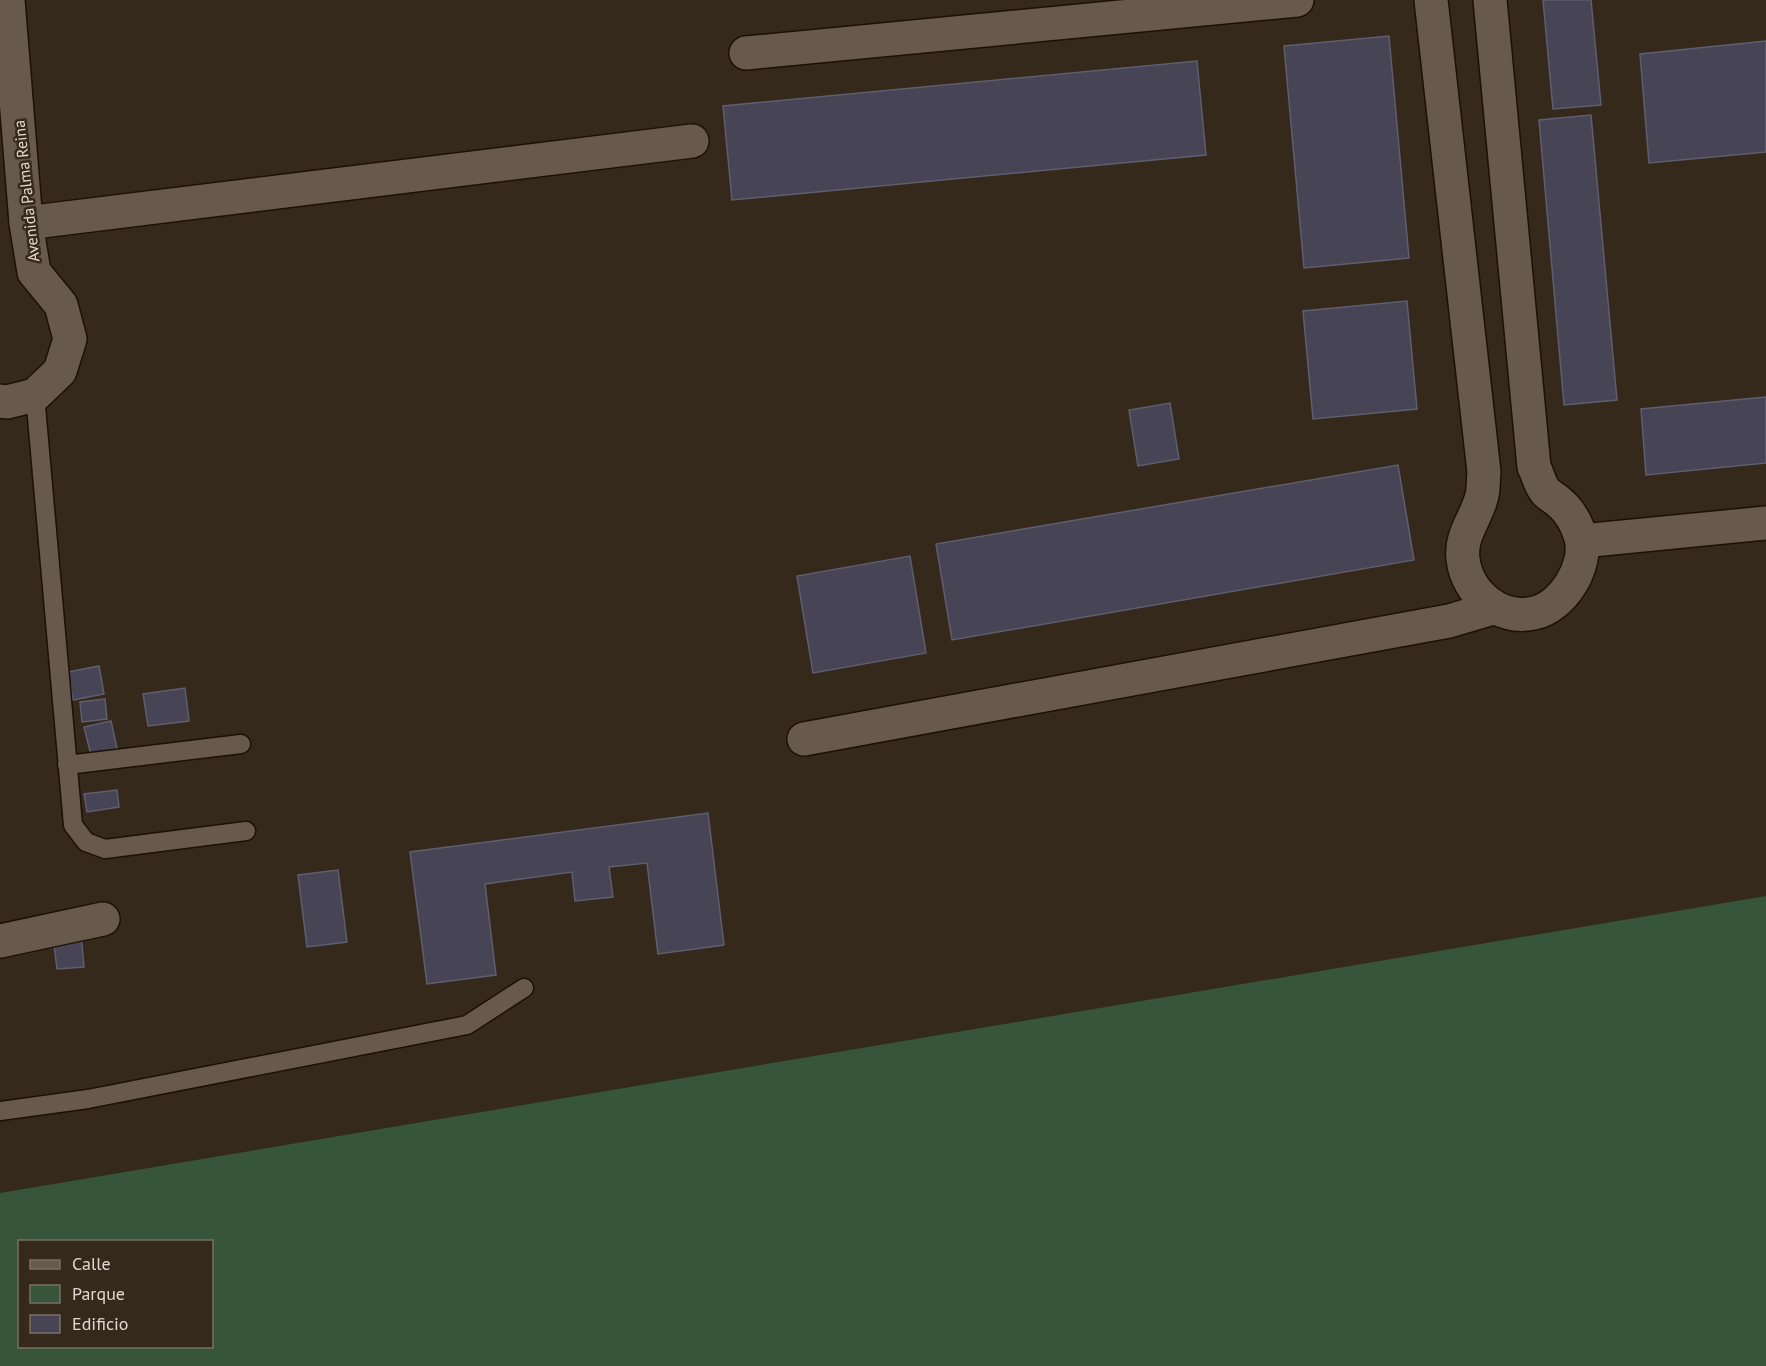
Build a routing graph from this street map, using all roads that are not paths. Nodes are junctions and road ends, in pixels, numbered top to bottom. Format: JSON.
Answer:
{"nodes":[{"id":1,"x":9,"y":0,"type":"edge"},
{"id":2,"x":1297,"y":0,"type":"edge"},
{"id":3,"x":1431,"y":0,"type":"edge"},
{"id":4,"x":1490,"y":0,"type":"edge"},
{"id":5,"x":746,"y":53,"type":"dead end"},
{"id":6,"x":692,"y":141,"type":"dead end"},
{"id":7,"x":26,"y":223,"type":"junction"},
{"id":8,"x":35,"y":395,"type":"junction"},
{"id":9,"x":0,"y":401,"type":"edge"},
{"id":10,"x":1766,"y":523,"type":"edge"},
{"id":11,"x":1582,"y":541,"type":"junction"},
{"id":12,"x":1493,"y":608,"type":"junction"},
{"id":13,"x":804,"y":739,"type":"dead end"},
{"id":14,"x":241,"y":744,"type":"dead end"},
{"id":15,"x":67,"y":765,"type":"junction"},
{"id":16,"x":246,"y":831,"type":"dead end"},
{"id":17,"x":103,"y":919,"type":"dead end"},
{"id":18,"x":0,"y":941,"type":"edge"},
{"id":19,"x":524,"y":988,"type":"dead end"},
{"id":20,"x":0,"y":1111,"type":"edge"}],
"edges":[{"from":1,"to":7,"type":"street","name":"Avenida Palma Reina"},
{"from":2,"to":5,"type":"street"},
{"from":3,"to":12,"type":"street"},
{"from":4,"to":11,"type":"street"},
{"from":6,"to":7,"type":"street"},
{"from":7,"to":8,"type":"street","name":"Avenida Palma Reina"},
{"from":8,"to":9,"type":"street"},
{"from":8,"to":15,"type":"lane"},
{"from":10,"to":11,"type":"street"},
{"from":11,"to":12,"type":"street"},
{"from":12,"to":13,"type":"street"},
{"from":14,"to":15,"type":"lane"},
{"from":15,"to":16,"type":"lane"},
{"from":17,"to":18,"type":"street"},
{"from":19,"to":20,"type":"lane"}]}
